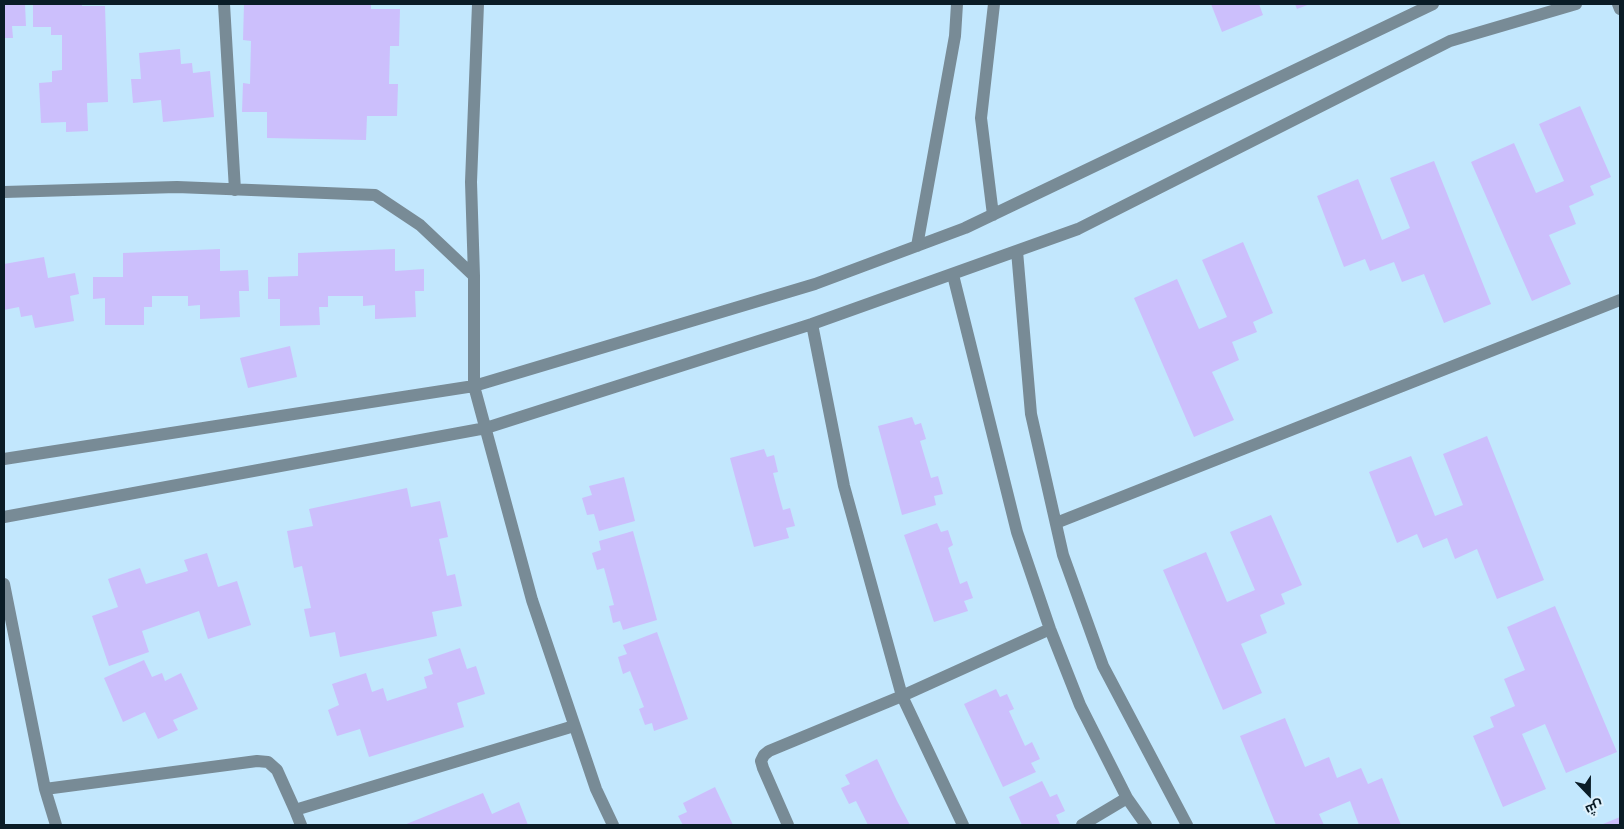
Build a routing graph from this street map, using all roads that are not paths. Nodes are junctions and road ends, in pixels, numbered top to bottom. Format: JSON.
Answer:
{"nodes":[{"id":1,"x":224,"y":4,"type":"edge"},
{"id":2,"x":478,"y":4,"type":"edge"},
{"id":3,"x":958,"y":4,"type":"edge"},
{"id":4,"x":994,"y":4,"type":"edge"},
{"id":5,"x":1433,"y":4,"type":"edge"},
{"id":6,"x":1576,"y":4,"type":"edge"},
{"id":7,"x":1618,"y":4,"type":"edge"},
{"id":8,"x":1620,"y":9,"type":"edge"},
{"id":9,"x":235,"y":190,"type":"junction"},
{"id":10,"x":4,"y":192,"type":"edge"},
{"id":11,"x":993,"y":215,"type":"junction"},
{"id":12,"x":917,"y":246,"type":"junction"},
{"id":13,"x":1017,"y":251,"type":"junction"},
{"id":14,"x":953,"y":274,"type":"junction"},
{"id":15,"x":474,"y":276,"type":"junction"},
{"id":16,"x":1620,"y":300,"type":"edge"},
{"id":17,"x":812,"y":324,"type":"junction"},
{"id":18,"x":474,"y":386,"type":"junction"},
{"id":19,"x":486,"y":428,"type":"junction"},
{"id":20,"x":4,"y":459,"type":"edge"},
{"id":21,"x":4,"y":517,"type":"edge"},
{"id":22,"x":1056,"y":523,"type":"junction"},
{"id":23,"x":4,"y":584,"type":"edge"},
{"id":24,"x":1050,"y":629,"type":"junction"},
{"id":25,"x":902,"y":696,"type":"junction"},
{"id":26,"x":574,"y":726,"type":"junction"},
{"id":27,"x":45,"y":789,"type":"junction"},
{"id":28,"x":1127,"y":798,"type":"junction"},
{"id":29,"x":295,"y":810,"type":"junction"},
{"id":30,"x":56,"y":825,"type":"edge"},
{"id":31,"x":301,"y":825,"type":"edge"},
{"id":32,"x":613,"y":825,"type":"edge"},
{"id":33,"x":788,"y":825,"type":"edge"},
{"id":34,"x":963,"y":825,"type":"edge"},
{"id":35,"x":1082,"y":825,"type":"edge"},
{"id":36,"x":1146,"y":825,"type":"edge"},
{"id":37,"x":1187,"y":825,"type":"edge"}],
"edges":[{"from":1,"to":9,"type":"street"},
{"from":2,"to":15,"type":"street"},
{"from":3,"to":12,"type":"street"},
{"from":4,"to":11,"type":"street"},
{"from":5,"to":11,"type":"street"},
{"from":6,"to":13,"type":"street"},
{"from":7,"to":8,"type":"street"},
{"from":9,"to":10,"type":"street"},
{"from":9,"to":15,"type":"street"},
{"from":11,"to":12,"type":"street"},
{"from":12,"to":18,"type":"street"},
{"from":13,"to":14,"type":"street"},
{"from":13,"to":22,"type":"street"},
{"from":14,"to":17,"type":"street"},
{"from":14,"to":24,"type":"street"},
{"from":15,"to":18,"type":"street"},
{"from":16,"to":22,"type":"street"},
{"from":17,"to":19,"type":"street"},
{"from":17,"to":25,"type":"street"},
{"from":18,"to":19,"type":"street"},
{"from":18,"to":20,"type":"street"},
{"from":19,"to":21,"type":"street"},
{"from":19,"to":26,"type":"street"},
{"from":22,"to":37,"type":"street"},
{"from":23,"to":27,"type":"street"},
{"from":24,"to":25,"type":"street"},
{"from":24,"to":28,"type":"street"},
{"from":25,"to":33,"type":"street"},
{"from":25,"to":34,"type":"street"},
{"from":26,"to":29,"type":"street"},
{"from":26,"to":32,"type":"street"},
{"from":27,"to":29,"type":"street"},
{"from":27,"to":30,"type":"street"},
{"from":28,"to":35,"type":"street"},
{"from":28,"to":36,"type":"street"},
{"from":29,"to":31,"type":"street"}]}
